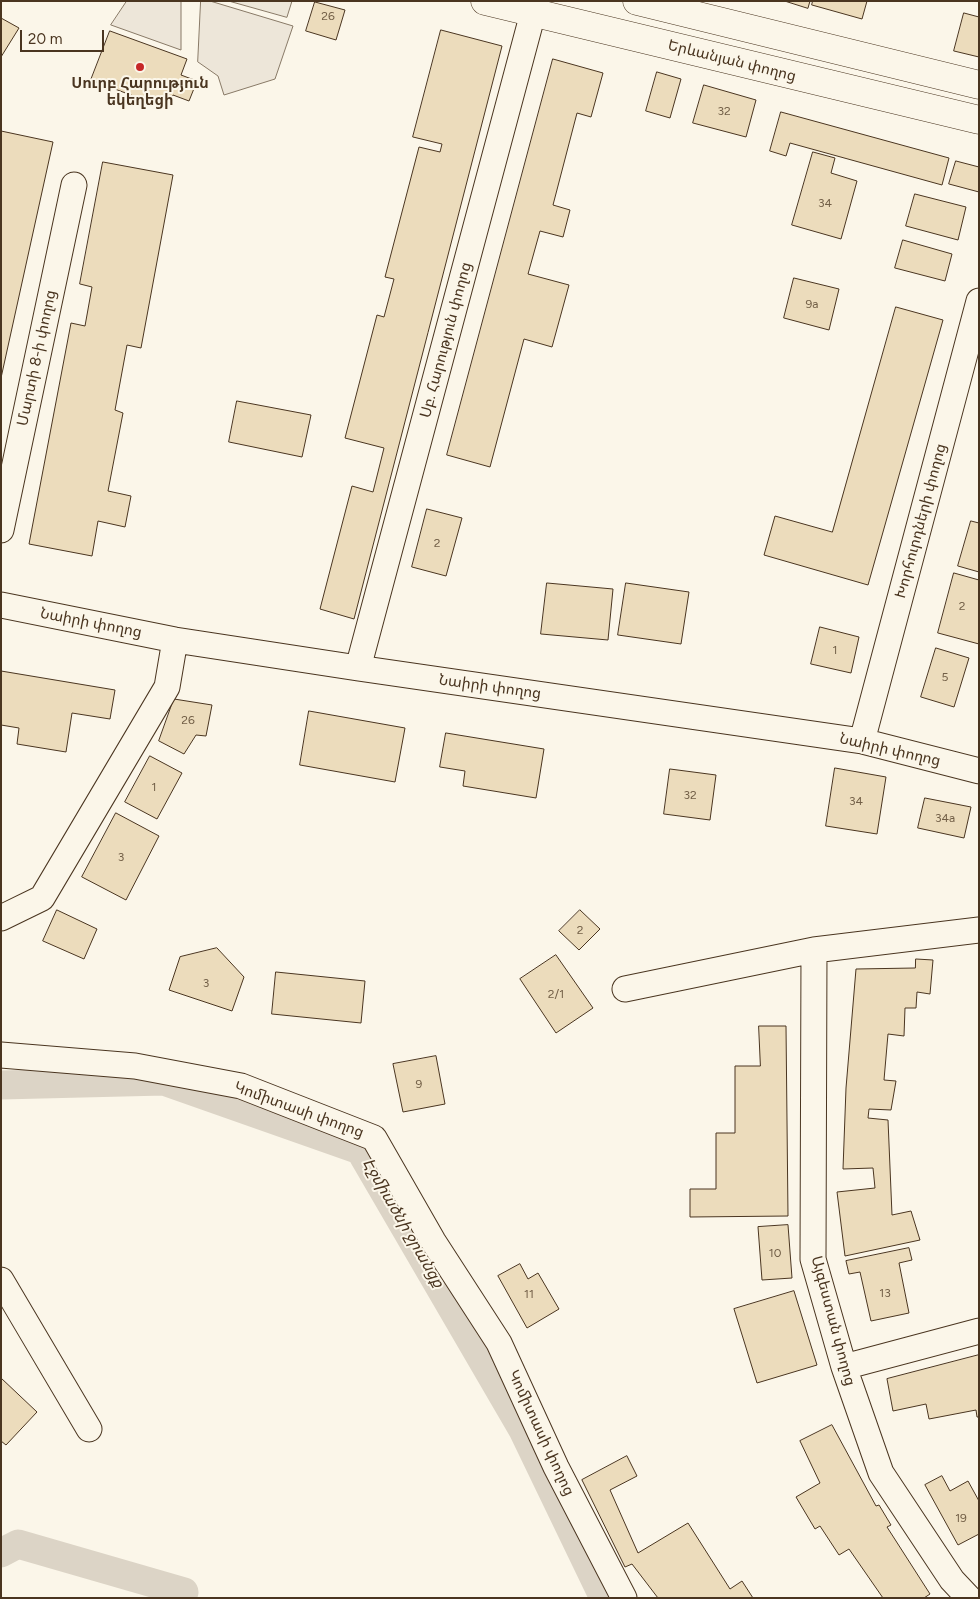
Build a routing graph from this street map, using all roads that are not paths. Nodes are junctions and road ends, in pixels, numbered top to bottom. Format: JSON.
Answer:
{"nodes":[{"id":1,"x":485,"y":1,"type":"edge"},
{"id":2,"x":637,"y":1,"type":"edge"},
{"id":3,"x":533,"y":13,"type":"junction"},
{"id":4,"x":979,"y":85,"type":"edge"},
{"id":5,"x":979,"y":120,"type":"edge"},
{"id":6,"x":74,"y":185,"type":"dead end"},
{"id":7,"x":979,"y":301,"type":"edge"},
{"id":8,"x":1,"y":530,"type":"edge"},
{"id":9,"x":1,"y":605,"type":"edge"},
{"id":10,"x":175,"y":640,"type":"junction"},
{"id":11,"x":358,"y":668,"type":"junction"},
{"id":12,"x":862,"y":741,"type":"junction"},
{"id":13,"x":979,"y":771,"type":"edge"},
{"id":14,"x":1,"y":918,"type":"edge"},
{"id":15,"x":979,"y":930,"type":"edge"},
{"id":16,"x":814,"y":950,"type":"junction"},
{"id":17,"x":625,"y":989,"type":"dead end"},
{"id":18,"x":1,"y":1055,"type":"edge"},
{"id":19,"x":1,"y":1280,"type":"edge"},
{"id":20,"x":979,"y":1331,"type":"edge"},
{"id":21,"x":844,"y":1367,"type":"junction"},
{"id":22,"x":89,"y":1430,"type":"dead end"},
{"id":23,"x":624,"y":1598,"type":"edge"},
{"id":24,"x":969,"y":1598,"type":"edge"}],
"edges":[{"from":1,"to":3,"type":"highway","name":"Երևանյան փողոց"},
{"from":2,"to":4,"type":"highway"},
{"from":3,"to":5,"type":"highway","name":"Երևանյան փողոց"},
{"from":3,"to":11,"type":"street","name":"Սբ. Հարություն փողոց"},
{"from":6,"to":8,"type":"street","name":"Մարտի 8-ի փողոց"},
{"from":7,"to":12,"type":"street","name":"Խորհուրդների փողոց"},
{"from":9,"to":10,"type":"street","name":"Նաիրի փողոց"},
{"from":10,"to":11,"type":"street","name":"Նաիրի փողոց"},
{"from":10,"to":14,"type":"street"},
{"from":11,"to":12,"type":"street","name":"Նաիրի փողոց"},
{"from":12,"to":13,"type":"street","name":"Նաիրի փողոց"},
{"from":15,"to":16,"type":"street"},
{"from":16,"to":17,"type":"street"},
{"from":16,"to":21,"type":"street","name":"Այգեստան փողոց"},
{"from":18,"to":23,"type":"street","name":"Կոմիտասի փողոց"},
{"from":19,"to":22,"type":"street"},
{"from":20,"to":21,"type":"street"},
{"from":21,"to":24,"type":"street","name":"Այգեստան փողոց"}]}
